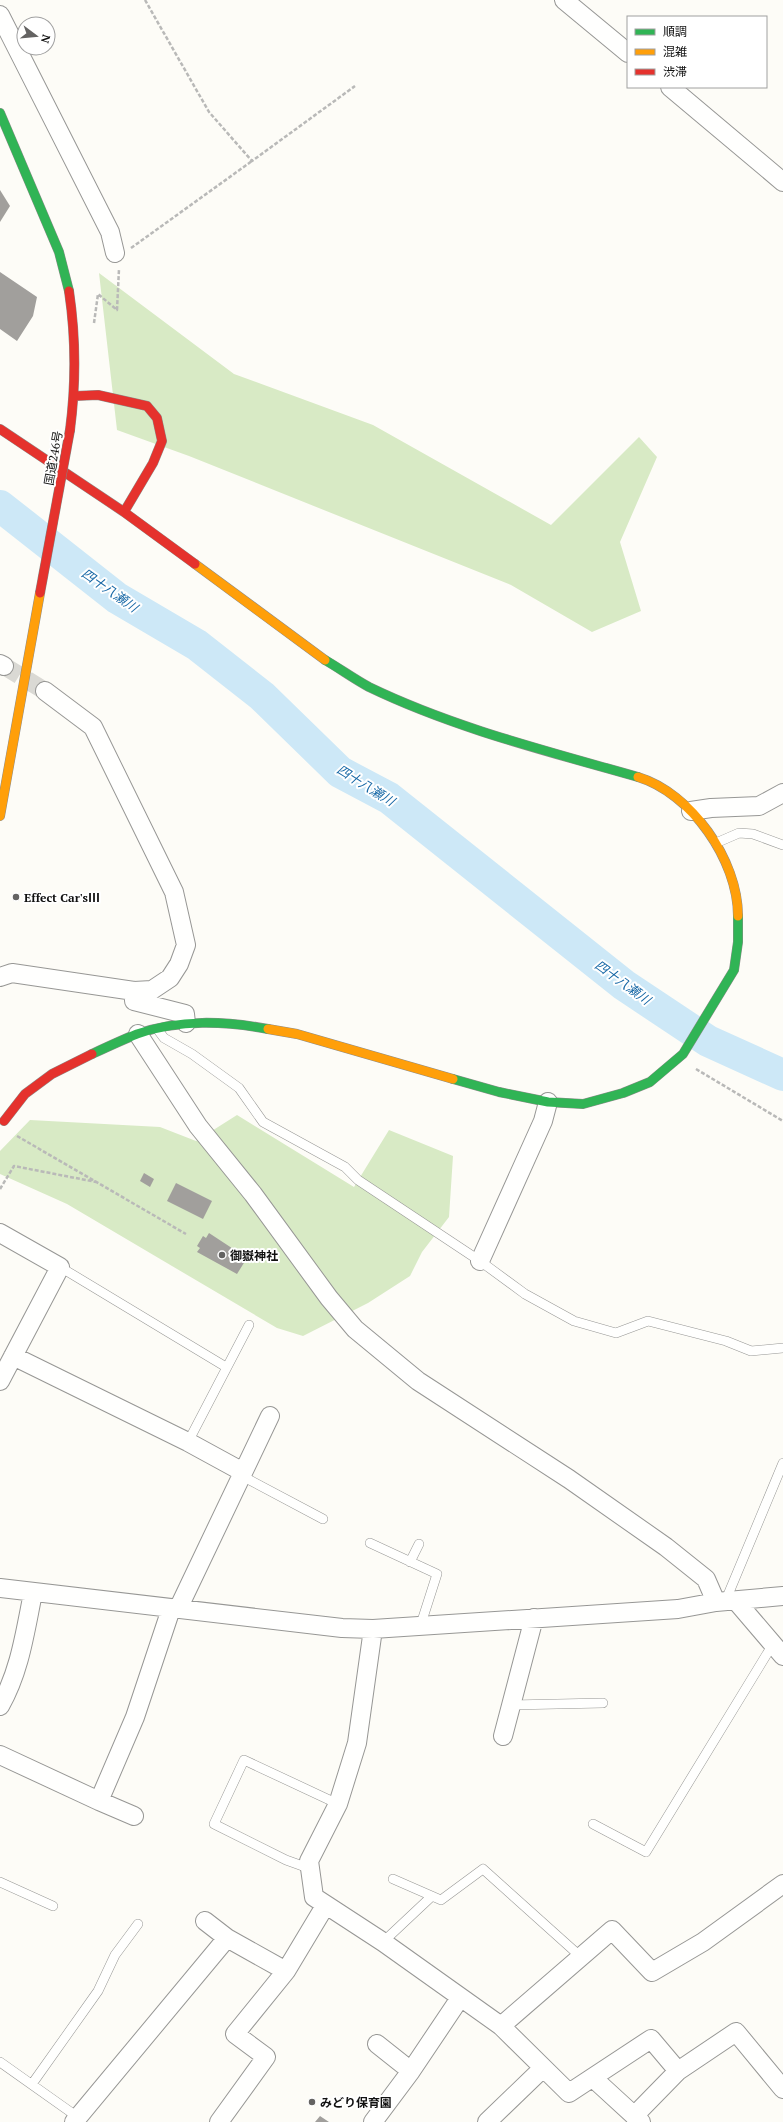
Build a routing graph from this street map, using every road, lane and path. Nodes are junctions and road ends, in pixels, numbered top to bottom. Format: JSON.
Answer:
{"nodes":[{"id":1,"x":145,"y":0,"type":"edge"},
{"id":2,"x":564,"y":0,"type":"edge"},
{"id":3,"x":0,"y":15,"type":"edge"},
{"id":4,"x":627,"y":52,"type":"edge"},
{"id":5,"x":355,"y":86,"type":"dead end"},
{"id":6,"x":671,"y":88,"type":"edge"},
{"id":7,"x":0,"y":113,"type":"edge"},
{"id":8,"x":252,"y":161,"type":"junction"},
{"id":9,"x":783,"y":182,"type":"edge"},
{"id":10,"x":117,"y":253,"type":"junction"},
{"id":11,"x":94,"y":329,"type":"dead end"},
{"id":12,"x":75,"y":396,"type":"junction"},
{"id":13,"x":0,"y":429,"type":"edge"},
{"id":14,"x":124,"y":512,"type":"junction"},
{"id":15,"x":45,"y":692,"type":"tunnel mouth"},
{"id":16,"x":783,"y":793,"type":"edge"},
{"id":17,"x":691,"y":811,"type":"junction"},
{"id":18,"x":0,"y":816,"type":"edge"},
{"id":19,"x":716,"y":843,"type":"junction"},
{"id":20,"x":783,"y":845,"type":"edge"},
{"id":21,"x":0,"y":977,"type":"edge"},
{"id":22,"x":134,"y":991,"type":"junction"},
{"id":23,"x":186,"y":1023,"type":"junction"},
{"id":24,"x":157,"y":1029,"type":"junction"},
{"id":25,"x":138,"y":1034,"type":"junction"},
{"id":26,"x":681,"y":1056,"type":"junction"},
{"id":27,"x":548,"y":1102,"type":"junction"},
{"id":28,"x":783,"y":1121,"type":"edge"},
{"id":29,"x":1,"y":1125,"type":"edge"},
{"id":30,"x":98,"y":1183,"type":"junction"},
{"id":31,"x":0,"y":1189,"type":"edge"},
{"id":32,"x":0,"y":1233,"type":"edge"},
{"id":33,"x":186,"y":1234,"type":"dead end"},
{"id":34,"x":480,"y":1261,"type":"junction"},
{"id":35,"x":60,"y":1267,"type":"junction"},
{"id":36,"x":249,"y":1325,"type":"dead end"},
{"id":37,"x":783,"y":1348,"type":"edge"},
{"id":38,"x":13,"y":1356,"type":"junction"},
{"id":39,"x":226,"y":1367,"type":"junction"},
{"id":40,"x":0,"y":1381,"type":"edge"},
{"id":41,"x":270,"y":1416,"type":"dead end"},
{"id":42,"x":188,"y":1442,"type":"junction"},
{"id":43,"x":783,"y":1463,"type":"edge"},
{"id":44,"x":243,"y":1474,"type":"junction"},
{"id":45,"x":323,"y":1518,"type":"dead end"},
{"id":46,"x":370,"y":1543,"type":"dead end"},
{"id":47,"x":419,"y":1544,"type":"dead end"},
{"id":48,"x":410,"y":1562,"type":"junction"},
{"id":49,"x":0,"y":1588,"type":"edge"},
{"id":50,"x":33,"y":1593,"type":"junction"},
{"id":51,"x":783,"y":1596,"type":"edge"},
{"id":52,"x":726,"y":1602,"type":"junction"},
{"id":53,"x":175,"y":1609,"type":"junction"},
{"id":54,"x":534,"y":1618,"type":"junction"},
{"id":55,"x":420,"y":1627,"type":"junction"},
{"id":56,"x":373,"y":1629,"type":"junction"},
{"id":57,"x":778,"y":1650,"type":"edge"},
{"id":58,"x":603,"y":1703,"type":"dead end"},
{"id":59,"x":511,"y":1705,"type":"junction"},
{"id":60,"x":0,"y":1706,"type":"edge"},
{"id":61,"x":503,"y":1736,"type":"dead end"},
{"id":62,"x":0,"y":1755,"type":"edge"},
{"id":63,"x":99,"y":1801,"type":"junction"},
{"id":64,"x":338,"y":1804,"type":"junction"},
{"id":65,"x":134,"y":1816,"type":"dead end"},
{"id":66,"x":593,"y":1824,"type":"dead end"},
{"id":67,"x":311,"y":1869,"type":"junction"},
{"id":68,"x":393,"y":1879,"type":"dead end"},
{"id":69,"x":0,"y":1882,"type":"edge"},
{"id":70,"x":783,"y":1884,"type":"edge"},
{"id":71,"x":432,"y":1896,"type":"junction"},
{"id":72,"x":53,"y":1906,"type":"dead end"},
{"id":73,"x":325,"y":1906,"type":"junction"},
{"id":74,"x":205,"y":1921,"type":"dead end"},
{"id":75,"x":138,"y":1924,"type":"dead end"},
{"id":76,"x":227,"y":1938,"type":"junction"},
{"id":77,"x":383,"y":1942,"type":"junction"},
{"id":78,"x":581,"y":1957,"type":"junction"},
{"id":79,"x":286,"y":1971,"type":"junction"},
{"id":80,"x":460,"y":1998,"type":"junction"},
{"id":81,"x":501,"y":2026,"type":"junction"},
{"id":82,"x":377,"y":2044,"type":"dead end"},
{"id":83,"x":0,"y":2062,"type":"edge"},
{"id":84,"x":542,"y":2068,"type":"junction"},
{"id":85,"x":411,"y":2071,"type":"junction"},
{"id":86,"x":678,"y":2071,"type":"junction"},
{"id":87,"x":593,"y":2078,"type":"junction"},
{"id":88,"x":32,"y":2084,"type":"junction"},
{"id":89,"x":783,"y":2089,"type":"edge"},
{"id":90,"x":638,"y":2119,"type":"edge"},
{"id":91,"x":76,"y":2121,"type":"edge"},
{"id":92,"x":219,"y":2122,"type":"edge"},
{"id":93,"x":373,"y":2122,"type":"edge"},
{"id":94,"x":487,"y":2122,"type":"edge"}],
"edges":[{"from":1,"to":8,"type":"path"},
{"from":2,"to":4,"type":"street"},
{"from":3,"to":10,"type":"street"},
{"from":5,"to":8,"type":"path"},
{"from":6,"to":9,"type":"street"},
{"from":7,"to":12,"type":"main road","name":"国道246号"},
{"from":8,"to":10,"type":"path"},
{"from":10,"to":11,"type":"path"},
{"from":12,"to":14,"type":"main road"},
{"from":12,"to":18,"type":"main road","name":"国道246号","bridge":true},
{"from":13,"to":14,"type":"main road"},
{"from":14,"to":17,"type":"main road"},
{"from":15,"to":22,"type":"street"},
{"from":16,"to":17,"type":"street"},
{"from":17,"to":19,"type":"main road"},
{"from":19,"to":20,"type":"lane"},
{"from":19,"to":26,"type":"main road"},
{"from":21,"to":22,"type":"street"},
{"from":22,"to":23,"type":"street"},
{"from":23,"to":24,"type":"main road"},
{"from":23,"to":27,"type":"main road"},
{"from":24,"to":25,"type":"main road"},
{"from":24,"to":34,"type":"lane"},
{"from":25,"to":29,"type":"main road"},
{"from":25,"to":52,"type":"street"},
{"from":26,"to":27,"type":"main road"},
{"from":26,"to":28,"type":"path"},
{"from":27,"to":34,"type":"street"},
{"from":29,"to":30,"type":"path"},
{"from":30,"to":31,"type":"path"},
{"from":30,"to":33,"type":"path"},
{"from":32,"to":35,"type":"street"},
{"from":34,"to":37,"type":"lane"},
{"from":35,"to":38,"type":"street"},
{"from":35,"to":39,"type":"lane"},
{"from":36,"to":39,"type":"lane"},
{"from":38,"to":40,"type":"street"},
{"from":38,"to":42,"type":"street"},
{"from":39,"to":42,"type":"lane"},
{"from":41,"to":44,"type":"street"},
{"from":42,"to":44,"type":"street"},
{"from":43,"to":52,"type":"lane"},
{"from":44,"to":45,"type":"lane"},
{"from":44,"to":53,"type":"street"},
{"from":46,"to":48,"type":"lane"},
{"from":47,"to":48,"type":"lane"},
{"from":48,"to":55,"type":"lane"},
{"from":49,"to":50,"type":"street"},
{"from":50,"to":53,"type":"street"},
{"from":50,"to":60,"type":"street"},
{"from":51,"to":52,"type":"street"},
{"from":52,"to":54,"type":"street"},
{"from":52,"to":57,"type":"street"},
{"from":53,"to":56,"type":"street"},
{"from":53,"to":63,"type":"street"},
{"from":54,"to":55,"type":"street"},
{"from":54,"to":59,"type":"street"},
{"from":55,"to":56,"type":"street"},
{"from":56,"to":64,"type":"street"},
{"from":57,"to":66,"type":"lane"},
{"from":58,"to":59,"type":"lane"},
{"from":59,"to":61,"type":"street"},
{"from":62,"to":63,"type":"street"},
{"from":63,"to":65,"type":"street"},
{"from":64,"to":67,"type":"street"},
{"from":64,"to":67,"type":"lane"},
{"from":67,"to":73,"type":"street"},
{"from":68,"to":71,"type":"lane"},
{"from":69,"to":72,"type":"lane"},
{"from":70,"to":78,"type":"street"},
{"from":71,"to":77,"type":"lane"},
{"from":71,"to":78,"type":"lane"},
{"from":73,"to":77,"type":"street"},
{"from":73,"to":79,"type":"street"},
{"from":74,"to":76,"type":"street"},
{"from":75,"to":88,"type":"lane"},
{"from":76,"to":79,"type":"street"},
{"from":76,"to":91,"type":"street"},
{"from":77,"to":80,"type":"street"},
{"from":78,"to":81,"type":"street"},
{"from":79,"to":92,"type":"street"},
{"from":80,"to":81,"type":"street"},
{"from":80,"to":85,"type":"street"},
{"from":81,"to":84,"type":"street"},
{"from":82,"to":85,"type":"street"},
{"from":83,"to":88,"type":"lane"},
{"from":84,"to":87,"type":"street"},
{"from":84,"to":94,"type":"street"},
{"from":85,"to":93,"type":"street"},
{"from":86,"to":87,"type":"street"},
{"from":86,"to":89,"type":"street"},
{"from":86,"to":90,"type":"street"},
{"from":87,"to":90,"type":"street"},
{"from":88,"to":91,"type":"lane"}]}
